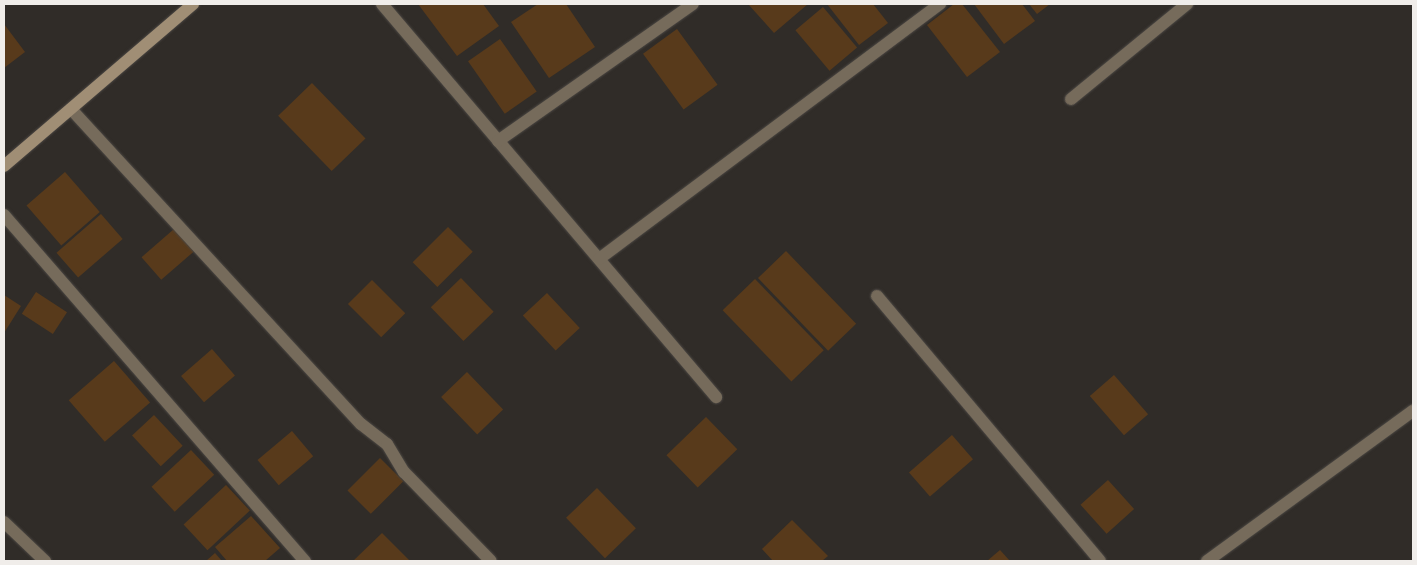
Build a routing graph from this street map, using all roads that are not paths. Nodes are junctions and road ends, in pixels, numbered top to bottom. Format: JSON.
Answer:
{"nodes":[{"id":1,"x":192,"y":4,"type":"edge"},
{"id":2,"x":382,"y":4,"type":"edge"},
{"id":3,"x":693,"y":4,"type":"edge"},
{"id":4,"x":940,"y":4,"type":"edge"},
{"id":5,"x":1187,"y":4,"type":"edge"},
{"id":6,"x":1071,"y":99,"type":"dead end"},
{"id":7,"x":70,"y":109,"type":"junction"},
{"id":8,"x":498,"y":141,"type":"junction"},
{"id":9,"x":4,"y":166,"type":"edge"},
{"id":10,"x":4,"y":215,"type":"edge"},
{"id":11,"x":599,"y":259,"type":"junction"},
{"id":12,"x":877,"y":296,"type":"dead end"},
{"id":13,"x":716,"y":397,"type":"dead end"},
{"id":14,"x":1413,"y":411,"type":"edge"},
{"id":15,"x":4,"y":522,"type":"edge"},
{"id":16,"x":45,"y":561,"type":"edge"},
{"id":17,"x":305,"y":561,"type":"edge"},
{"id":18,"x":491,"y":561,"type":"edge"},
{"id":19,"x":1100,"y":561,"type":"edge"},
{"id":20,"x":1207,"y":561,"type":"edge"}],
"edges":[{"from":1,"to":7,"type":"main road"},
{"from":2,"to":8,"type":"street"},
{"from":3,"to":8,"type":"street"},
{"from":4,"to":11,"type":"street"},
{"from":5,"to":6,"type":"street"},
{"from":7,"to":9,"type":"main road"},
{"from":7,"to":18,"type":"street"},
{"from":8,"to":11,"type":"street"},
{"from":10,"to":17,"type":"street"},
{"from":11,"to":13,"type":"street"},
{"from":12,"to":19,"type":"street"},
{"from":14,"to":20,"type":"street"},
{"from":15,"to":16,"type":"street"}]}
